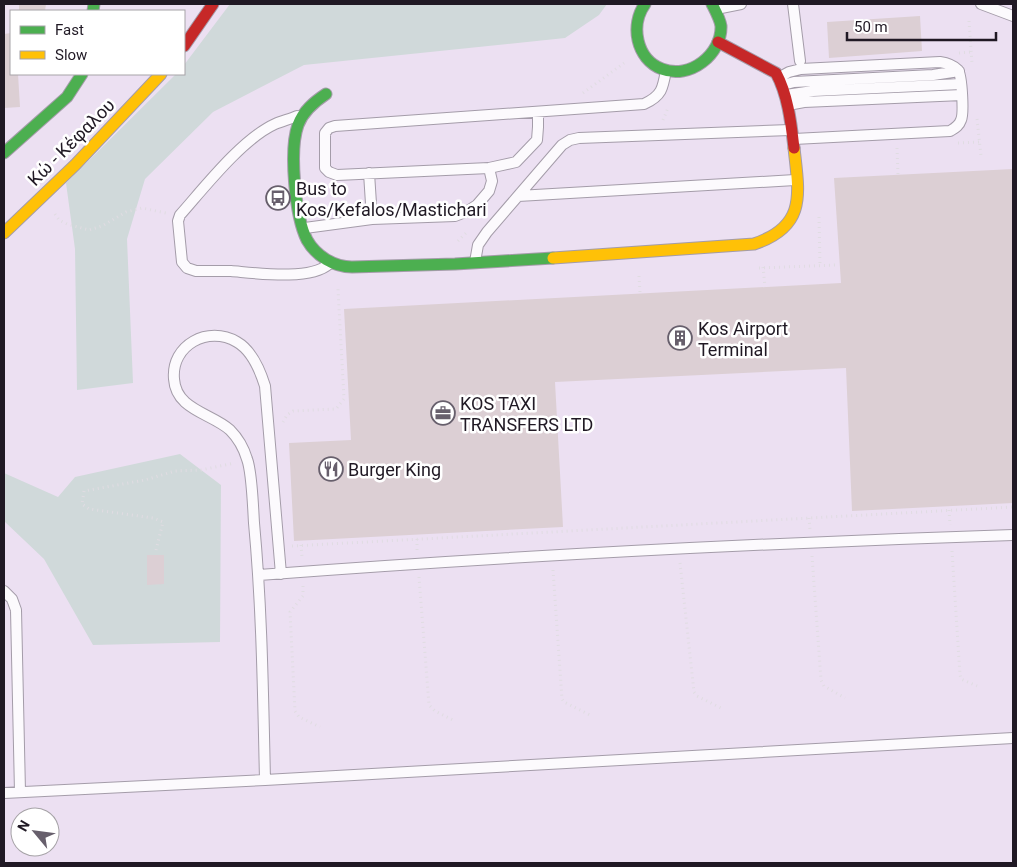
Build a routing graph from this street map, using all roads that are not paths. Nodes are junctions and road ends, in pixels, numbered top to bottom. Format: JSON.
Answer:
{"nodes":[{"id":1,"x":213,"y":4,"type":"edge"},
{"id":2,"x":644,"y":4,"type":"edge"},
{"id":3,"x":741,"y":4,"type":"edge"},
{"id":4,"x":793,"y":4,"type":"edge"},
{"id":5,"x":982,"y":4,"type":"edge"},
{"id":6,"x":714,"y":6,"type":"edge"},
{"id":7,"x":1013,"y":16,"type":"edge"},
{"id":8,"x":718,"y":42,"type":"junction"},
{"id":9,"x":185,"y":45,"type":"edge"},
{"id":10,"x":800,"y":61,"type":"dead end"},
{"id":11,"x":666,"y":70,"type":"junction"},
{"id":12,"x":81,"y":75,"type":"edge"},
{"id":13,"x":160,"y":75,"type":"edge"},
{"id":14,"x":961,"y":84,"type":"junction"},
{"id":15,"x":784,"y":91,"type":"junction"},
{"id":16,"x":326,"y":94,"type":"dead end"},
{"id":17,"x":962,"y":95,"type":"junction"},
{"id":18,"x":538,"y":112,"type":"junction"},
{"id":19,"x":303,"y":114,"type":"junction"},
{"id":20,"x":792,"y":134,"type":"junction"},
{"id":21,"x":4,"y":153,"type":"edge"},
{"id":22,"x":489,"y":168,"type":"junction"},
{"id":23,"x":369,"y":173,"type":"junction"},
{"id":24,"x":796,"y":180,"type":"junction"},
{"id":25,"x":518,"y":196,"type":"junction"},
{"id":26,"x":372,"y":219,"type":"junction"},
{"id":27,"x":302,"y":228,"type":"junction"},
{"id":28,"x":4,"y":233,"type":"edge"},
{"id":29,"x":332,"y":262,"type":"junction"},
{"id":30,"x":474,"y":263,"type":"junction"},
{"id":31,"x":1013,"y":535,"type":"edge"},
{"id":32,"x":281,"y":574,"type":"junction"},
{"id":33,"x":259,"y":575,"type":"junction"},
{"id":34,"x":4,"y":591,"type":"edge"},
{"id":35,"x":1013,"y":738,"type":"edge"},
{"id":36,"x":265,"y":780,"type":"junction"},
{"id":37,"x":20,"y":792,"type":"junction"},
{"id":38,"x":4,"y":793,"type":"edge"}],
"edges":[{"from":1,"to":9,"type":"street"},
{"from":2,"to":11,"type":"street"},
{"from":3,"to":6,"type":"lane"},
{"from":4,"to":10,"type":"lane"},
{"from":5,"to":7,"type":"lane"},
{"from":6,"to":8,"type":"street"},
{"from":8,"to":11,"type":"street"},
{"from":8,"to":15,"type":"street"},
{"from":11,"to":18,"type":"lane"},
{"from":12,"to":21,"type":"street"},
{"from":13,"to":28,"type":"street","name":"Κώ - Κέφαλου"},
{"from":14,"to":15,"type":"lane"},
{"from":14,"to":15,"type":"lane"},
{"from":14,"to":17,"type":"lane"},
{"from":15,"to":17,"type":"lane"},
{"from":15,"to":20,"type":"street"},
{"from":16,"to":19,"type":"street"},
{"from":17,"to":20,"type":"lane"},
{"from":18,"to":22,"type":"lane"},
{"from":18,"to":23,"type":"lane"},
{"from":19,"to":27,"type":"street"},
{"from":19,"to":29,"type":"lane"},
{"from":20,"to":24,"type":"street"},
{"from":20,"to":25,"type":"lane"},
{"from":22,"to":23,"type":"lane"},
{"from":22,"to":26,"type":"lane"},
{"from":23,"to":26,"type":"lane"},
{"from":24,"to":25,"type":"lane"},
{"from":24,"to":30,"type":"street"},
{"from":25,"to":30,"type":"lane"},
{"from":26,"to":27,"type":"lane"},
{"from":27,"to":29,"type":"street"},
{"from":29,"to":30,"type":"street"},
{"from":31,"to":32,"type":"lane"},
{"from":32,"to":33,"type":"lane"},
{"from":32,"to":33,"type":"lane"},
{"from":33,"to":36,"type":"lane"},
{"from":34,"to":37,"type":"lane"},
{"from":35,"to":36,"type":"lane"},
{"from":36,"to":37,"type":"lane"},
{"from":37,"to":38,"type":"lane"}]}
